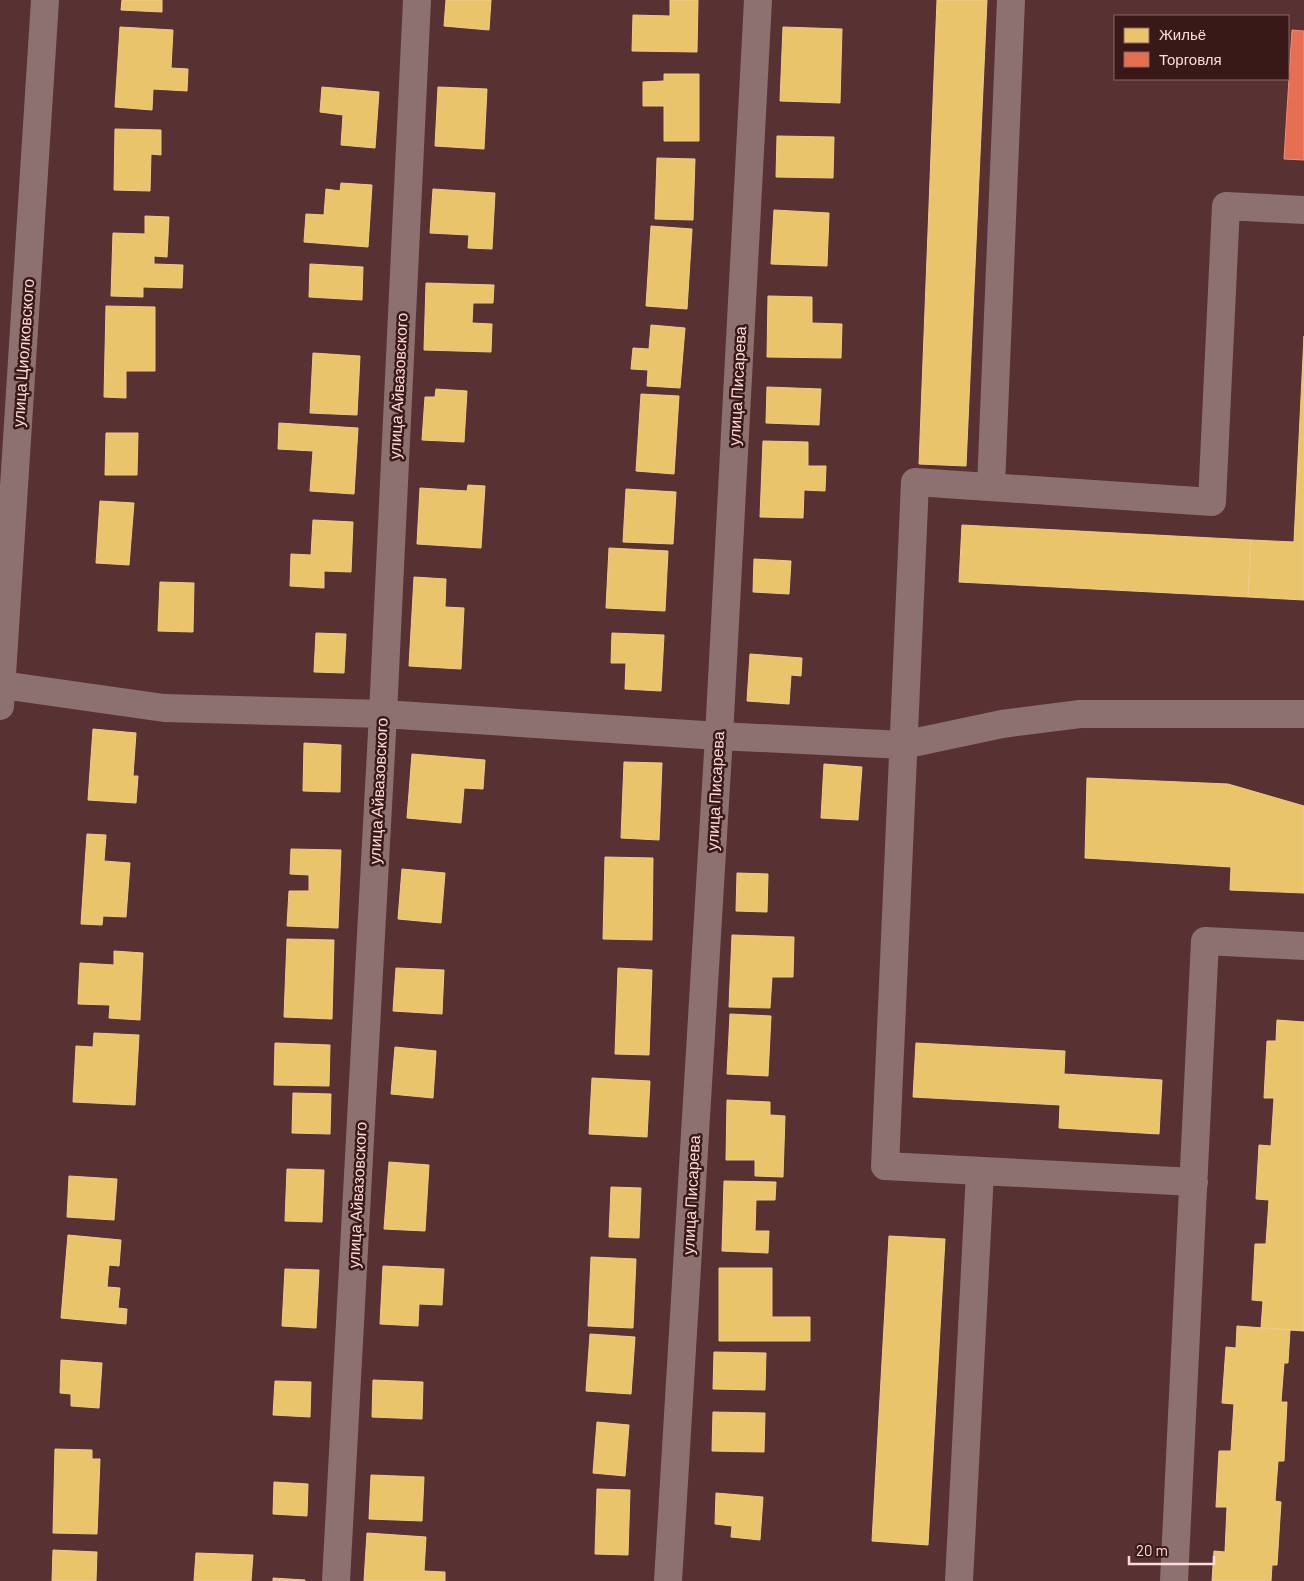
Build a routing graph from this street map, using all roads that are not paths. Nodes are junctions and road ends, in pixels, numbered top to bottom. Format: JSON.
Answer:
{"nodes":[{"id":1,"x":45,"y":0,"type":"edge"},
{"id":2,"x":417,"y":0,"type":"edge"},
{"id":3,"x":758,"y":0,"type":"edge"},
{"id":4,"x":1011,"y":0,"type":"edge"},
{"id":5,"x":1304,"y":210,"type":"edge"},
{"id":6,"x":991,"y":486,"type":"junction"},
{"id":7,"x":1,"y":696,"type":"edge"},
{"id":8,"x":383,"y":714,"type":"junction"},
{"id":9,"x":1304,"y":714,"type":"edge"},
{"id":10,"x":719,"y":736,"type":"junction"},
{"id":11,"x":903,"y":745,"type":"junction"},
{"id":12,"x":1304,"y":946,"type":"edge"},
{"id":13,"x":980,"y":1172,"type":"junction"},
{"id":14,"x":1194,"y":1182,"type":"junction"},
{"id":15,"x":336,"y":1581,"type":"edge"},
{"id":16,"x":668,"y":1581,"type":"edge"},
{"id":17,"x":959,"y":1581,"type":"edge"},
{"id":18,"x":1174,"y":1581,"type":"edge"}],
"edges":[{"from":1,"to":7,"type":"street","name":"улица Циолковского"},
{"from":2,"to":8,"type":"street","name":"улица Айвазовского"},
{"from":3,"to":10,"type":"street","name":"улица Писарева"},
{"from":4,"to":6,"type":"street"},
{"from":5,"to":6,"type":"street"},
{"from":6,"to":11,"type":"street"},
{"from":7,"to":8,"type":"street"},
{"from":8,"to":10,"type":"street"},
{"from":8,"to":15,"type":"street","name":"улица Айвазовского"},
{"from":9,"to":11,"type":"street"},
{"from":10,"to":11,"type":"street"},
{"from":10,"to":16,"type":"street","name":"улица Писарева"},
{"from":11,"to":13,"type":"street"},
{"from":12,"to":14,"type":"street"},
{"from":13,"to":14,"type":"street"},
{"from":13,"to":17,"type":"street"},
{"from":14,"to":18,"type":"street"}]}
